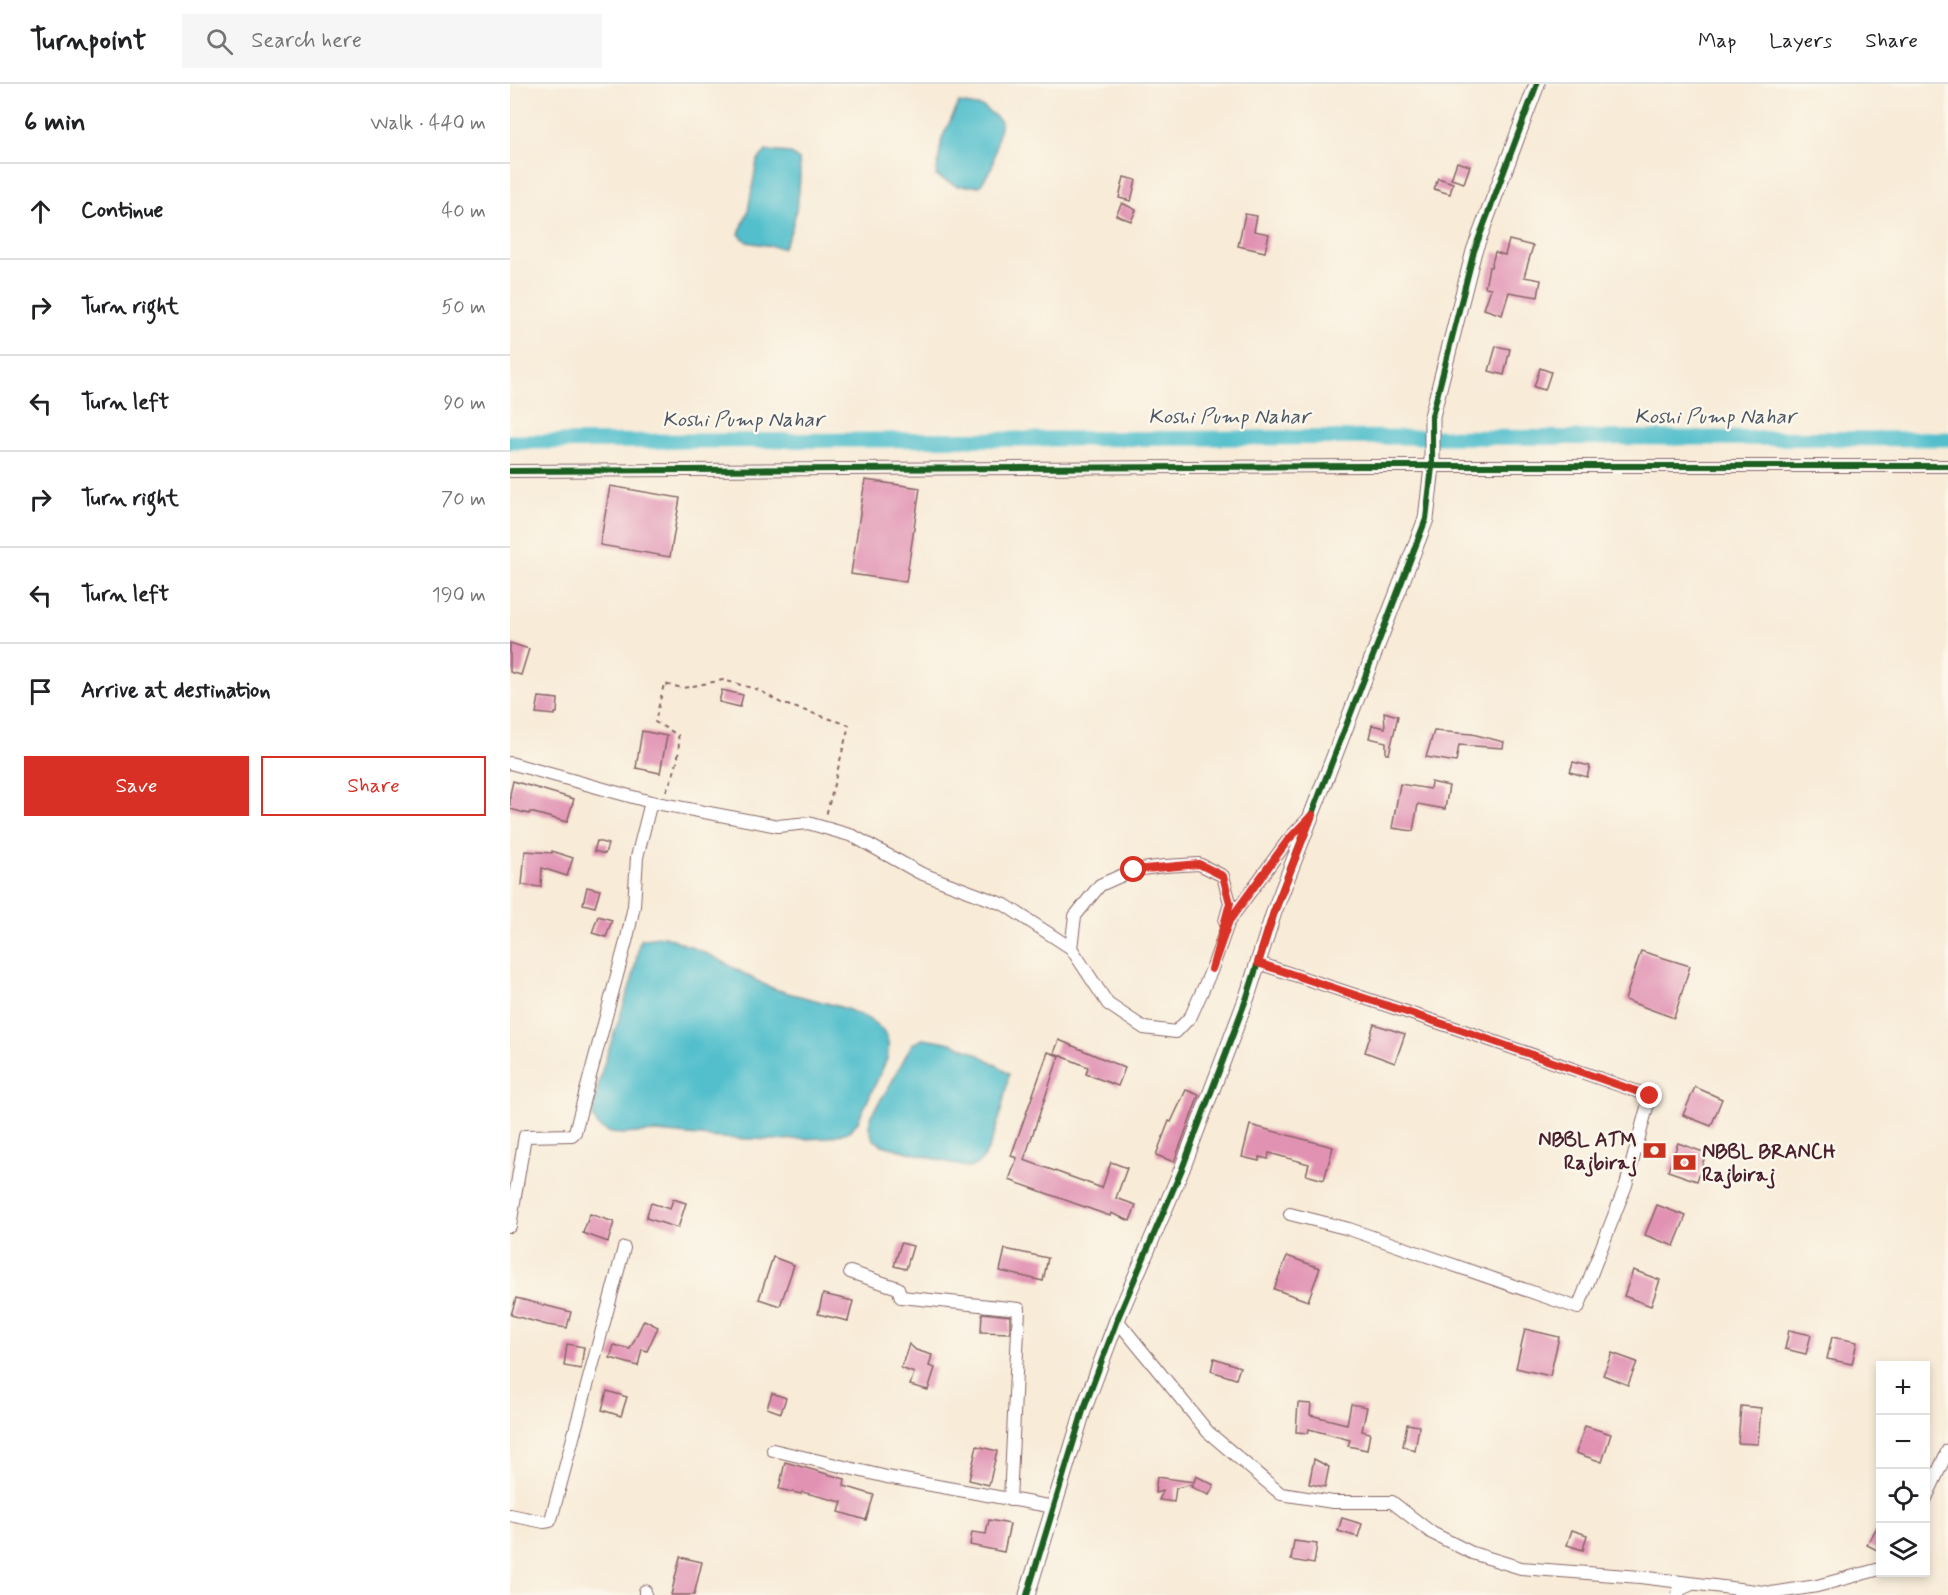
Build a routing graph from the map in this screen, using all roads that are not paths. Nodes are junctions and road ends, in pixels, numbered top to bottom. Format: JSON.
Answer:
{"nodes":[{"id":1,"x":1537,"y":84,"type":"edge"},
{"id":2,"x":1948,"y":466,"type":"edge"},
{"id":3,"x":1432,"y":467,"type":"junction"},
{"id":4,"x":510,"y":471,"type":"edge"},
{"id":5,"x":510,"y":763,"type":"edge"},
{"id":6,"x":656,"y":802,"type":"junction"},
{"id":7,"x":1312,"y":815,"type":"junction"},
{"id":8,"x":1071,"y":948,"type":"junction"},
{"id":9,"x":1258,"y":963,"type":"junction"},
{"id":10,"x":1212,"y":969,"type":"junction"},
{"id":11,"x":1290,"y":1214,"type":"dead end"},
{"id":12,"x":510,"y":1226,"type":"edge"},
{"id":13,"x":624,"y":1248,"type":"dead end"},
{"id":14,"x":850,"y":1272,"type":"dead end"},
{"id":15,"x":1118,"y":1320,"type":"junction"},
{"id":16,"x":773,"y":1450,"type":"dead end"},
{"id":17,"x":1948,"y":1450,"type":"edge"},
{"id":18,"x":1930,"y":1489,"type":"edge"},
{"id":19,"x":1010,"y":1500,"type":"junction"},
{"id":20,"x":1054,"y":1507,"type":"junction"},
{"id":21,"x":510,"y":1515,"type":"edge"},
{"id":22,"x":1876,"y":1570,"type":"edge"},
{"id":23,"x":1693,"y":1583,"type":"junction"},
{"id":24,"x":1027,"y":1595,"type":"edge"},
{"id":25,"x":1678,"y":1595,"type":"edge"}],
"edges":[{"from":1,"to":3,"type":"street"},
{"from":2,"to":3,"type":"street"},
{"from":3,"to":4,"type":"street"},
{"from":3,"to":7,"type":"street"},
{"from":5,"to":6,"type":"street"},
{"from":6,"to":8,"type":"street"},
{"from":6,"to":12,"type":"street"},
{"from":7,"to":9,"type":"street"},
{"from":7,"to":10,"type":"street"},
{"from":8,"to":10,"type":"street"},
{"from":8,"to":10,"type":"street"},
{"from":9,"to":11,"type":"street"},
{"from":9,"to":15,"type":"street"},
{"from":13,"to":21,"type":"street"},
{"from":14,"to":19,"type":"street"},
{"from":15,"to":20,"type":"street"},
{"from":15,"to":23,"type":"street"},
{"from":16,"to":19,"type":"street"},
{"from":17,"to":18,"type":"street"},
{"from":19,"to":20,"type":"street"},
{"from":20,"to":24,"type":"street"},
{"from":22,"to":23,"type":"street"},
{"from":23,"to":25,"type":"street"}]}
